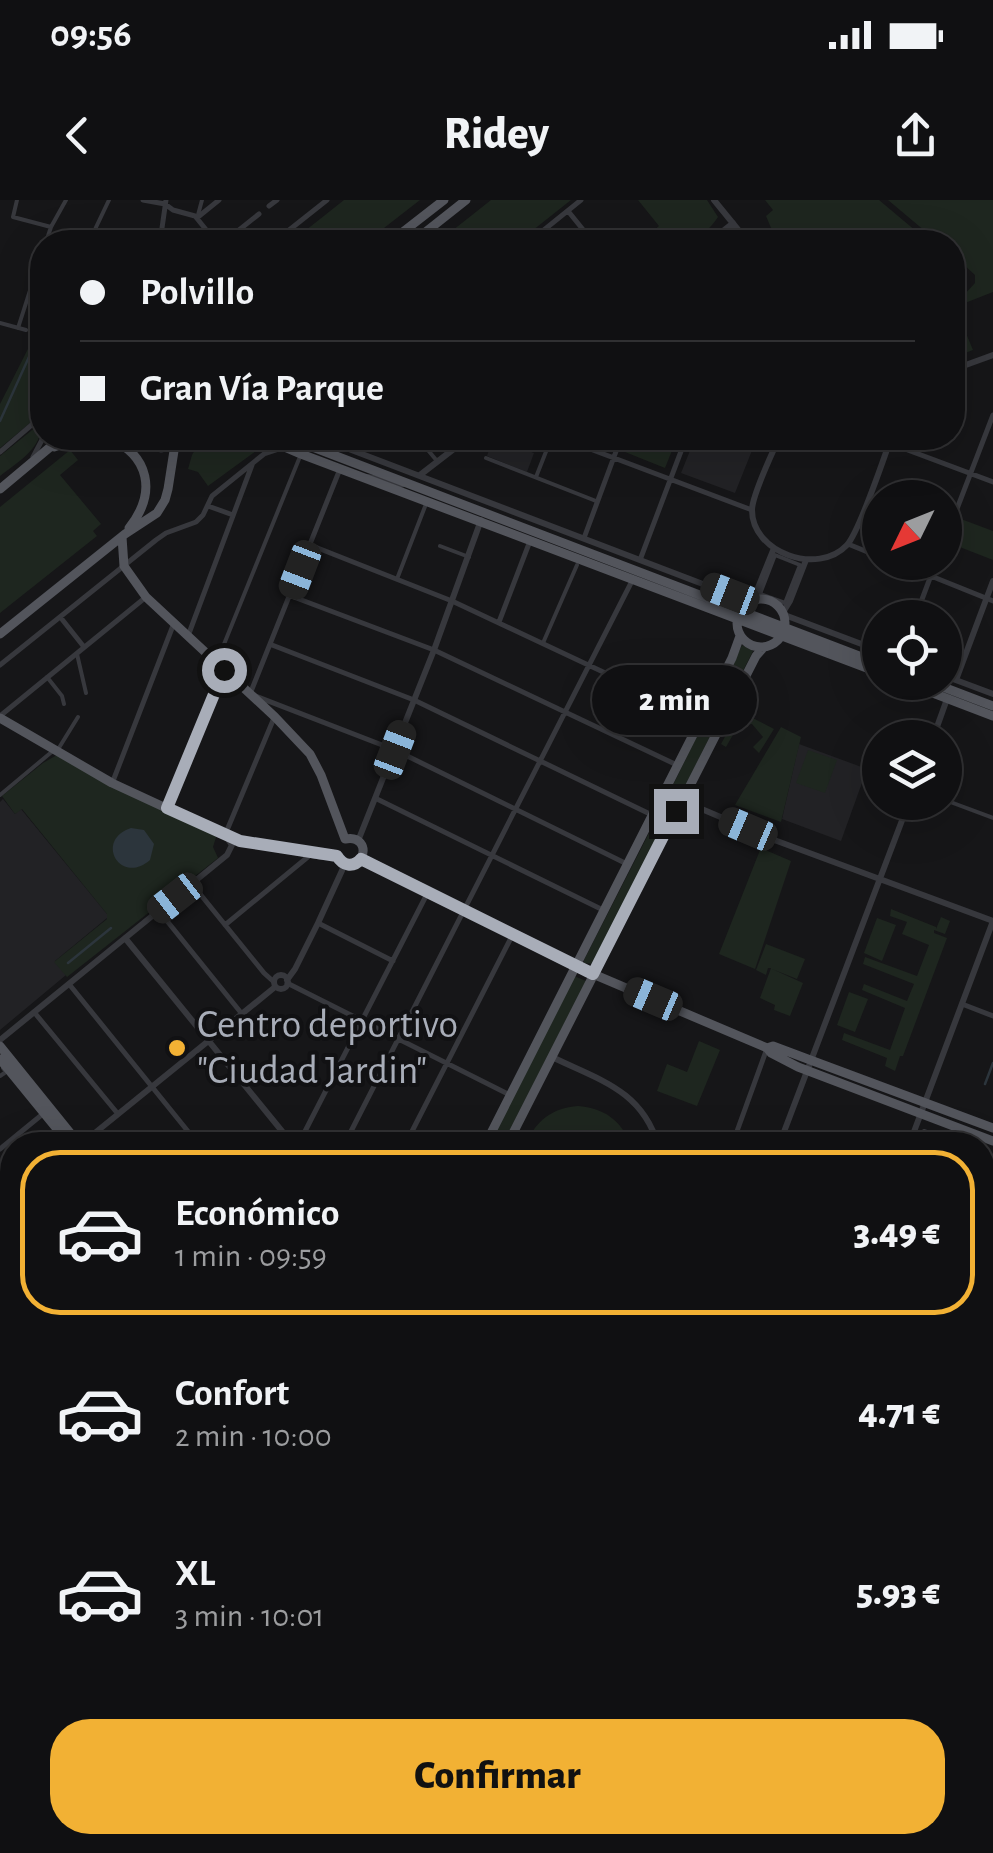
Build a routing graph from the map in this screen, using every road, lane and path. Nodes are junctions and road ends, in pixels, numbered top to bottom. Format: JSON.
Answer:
{"nodes":[{"id":1,"x":18,"y":200,"type":"edge"},
{"id":2,"x":66,"y":200,"type":"edge"},
{"id":3,"x":109,"y":200,"type":"edge"},
{"id":4,"x":143,"y":200,"type":"edge"},
{"id":5,"x":202,"y":200,"type":"edge"},
{"id":6,"x":219,"y":200,"type":"edge"},
{"id":7,"x":277,"y":200,"type":"edge"},
{"id":8,"x":328,"y":200,"type":"edge"},
{"id":9,"x":444,"y":200,"type":"edge"},
{"id":10,"x":466,"y":200,"type":"edge"},
{"id":11,"x":581,"y":200,"type":"edge"},
{"id":12,"x":714,"y":200,"type":"edge"},
{"id":13,"x":166,"y":202,"type":"edge"},
{"id":14,"x":269,"y":206,"type":"joint"},
{"id":15,"x":568,"y":211,"type":"junction"},
{"id":16,"x":259,"y":214,"type":"joint"},
{"id":17,"x":197,"y":218,"type":"junction"},
{"id":18,"x":733,"y":224,"type":"junction"},
{"id":19,"x":51,"y":227,"type":"junction"},
{"id":20,"x":50,"y":230,"type":"edge"},
{"id":21,"x":95,"y":230,"type":"edge"},
{"id":22,"x":162,"y":230,"type":"edge"},
{"id":23,"x":208,"y":230,"type":"edge"},
{"id":24,"x":237,"y":230,"type":"edge"},
{"id":25,"x":289,"y":230,"type":"edge"},
{"id":26,"x":405,"y":230,"type":"edge"},
{"id":27,"x":428,"y":230,"type":"edge"},
{"id":28,"x":544,"y":230,"type":"edge"},
{"id":29,"x":583,"y":230,"type":"edge"},
{"id":30,"x":725,"y":230,"type":"edge"},
{"id":31,"x":737,"y":230,"type":"edge"},
{"id":32,"x":30,"y":291,"type":"edge"},
{"id":33,"x":0,"y":323,"type":"edge"},
{"id":34,"x":18,"y":328,"type":"junction"},
{"id":35,"x":30,"y":332,"type":"edge"},
{"id":36,"x":993,"y":356,"type":"edge"},
{"id":37,"x":965,"y":366,"type":"edge"},
{"id":38,"x":993,"y":415,"type":"edge"},
{"id":39,"x":30,"y":426,"type":"edge"},
{"id":40,"x":37,"y":450,"type":"edge"},
{"id":41,"x":48,"y":450,"type":"edge"},
{"id":42,"x":127,"y":450,"type":"edge"},
{"id":43,"x":175,"y":450,"type":"edge"},
{"id":44,"x":272,"y":450,"type":"edge"},
{"id":45,"x":302,"y":450,"type":"edge"},
{"id":46,"x":309,"y":450,"type":"edge"},
{"id":47,"x":351,"y":450,"type":"edge"},
{"id":48,"x":428,"y":450,"type":"edge"},
{"id":49,"x":453,"y":450,"type":"edge"},
{"id":50,"x":547,"y":450,"type":"edge"},
{"id":51,"x":592,"y":450,"type":"edge"},
{"id":52,"x":616,"y":450,"type":"edge"},
{"id":53,"x":682,"y":450,"type":"edge"},
{"id":54,"x":774,"y":450,"type":"edge"},
{"id":55,"x":886,"y":450,"type":"edge"},
{"id":56,"x":914,"y":450,"type":"edge"},
{"id":57,"x":0,"y":452,"type":"edge"},
{"id":58,"x":486,"y":458,"type":"dead end"},
{"id":59,"x":613,"y":458,"type":"junction"},
{"id":60,"x":299,"y":459,"type":"dead end"},
{"id":61,"x":253,"y":462,"type":"junction"},
{"id":62,"x":438,"y":462,"type":"junction"},
{"id":63,"x":31,"y":464,"type":"junction"},
{"id":64,"x":340,"y":468,"type":"junction"},
{"id":65,"x":970,"y":474,"type":"junction"},
{"id":66,"x":419,"y":476,"type":"junction"},
{"id":67,"x":364,"y":477,"type":"junction"},
{"id":68,"x":536,"y":478,"type":"junction"},
{"id":69,"x":671,"y":479,"type":"junction"},
{"id":70,"x":408,"y":482,"type":"junction"},
{"id":71,"x":993,"y":482,"type":"edge"},
{"id":72,"x":0,"y":488,"type":"edge"},
{"id":73,"x":962,"y":495,"type":"edge"},
{"id":74,"x":596,"y":501,"type":"junction"},
{"id":75,"x":426,"y":502,"type":"junction"},
{"id":76,"x":207,"y":506,"type":"junction"},
{"id":77,"x":752,"y":510,"type":"junction"},
{"id":78,"x":477,"y":511,"type":"junction"},
{"id":79,"x":233,"y":516,"type":"junction"},
{"id":80,"x":482,"y":522,"type":"junction"},
{"id":81,"x":124,"y":536,"type":"junction"},
{"id":82,"x":584,"y":538,"type":"junction"},
{"id":83,"x":530,"y":541,"type":"junction"},
{"id":84,"x":848,"y":544,"type":"junction"},
{"id":85,"x":310,"y":545,"type":"junction"},
{"id":86,"x":440,"y":546,"type":"dead end"},
{"id":87,"x":774,"y":548,"type":"junction"},
{"id":88,"x":862,"y":549,"type":"edge"},
{"id":89,"x":470,"y":556,"type":"junction"},
{"id":90,"x":640,"y":560,"type":"junction"},
{"id":91,"x":806,"y":560,"type":"junction"},
{"id":92,"x":577,"y":565,"type":"dead end"},
{"id":93,"x":124,"y":566,"type":"junction"},
{"id":94,"x":396,"y":579,"type":"junction"},
{"id":95,"x":633,"y":579,"type":"junction"},
{"id":96,"x":941,"y":580,"type":"edge"},
{"id":97,"x":993,"y":581,"type":"edge"},
{"id":98,"x":291,"y":596,"type":"junction"},
{"id":99,"x":146,"y":597,"type":"junction"},
{"id":100,"x":754,"y":599,"type":"junction"},
{"id":101,"x":990,"y":599,"type":"edge"},
{"id":102,"x":452,"y":601,"type":"junction"},
{"id":103,"x":782,"y":614,"type":"junction"},
{"id":104,"x":739,"y":615,"type":"junction"},
{"id":105,"x":60,"y":617,"type":"junction"},
{"id":106,"x":499,"y":622,"type":"junction"},
{"id":107,"x":174,"y":623,"type":"junction"},
{"id":108,"x":782,"y":632,"type":"junction"},
{"id":109,"x":0,"y":634,"type":"edge"},
{"id":110,"x":188,"y":636,"type":"junction"},
{"id":111,"x":740,"y":636,"type":"junction"},
{"id":112,"x":543,"y":643,"type":"junction"},
{"id":113,"x":862,"y":644,"type":"edge"},
{"id":114,"x":272,"y":645,"type":"junction"},
{"id":115,"x":84,"y":647,"type":"junction"},
{"id":116,"x":764,"y":647,"type":"junction"},
{"id":117,"x":434,"y":650,"type":"junction"},
{"id":118,"x":77,"y":653,"type":"junction"},
{"id":119,"x":862,"y":658,"type":"edge"},
{"id":120,"x":590,"y":664,"type":"junction"},
{"id":121,"x":862,"y":665,"type":"edge"},
{"id":122,"x":0,"y":666,"type":"edge"},
{"id":123,"x":220,"y":666,"type":"junction"},
{"id":124,"x":962,"y":666,"type":"edge"},
{"id":125,"x":47,"y":678,"type":"junction"},
{"id":126,"x":962,"y":682,"type":"edge"},
{"id":127,"x":86,"y":693,"type":"dead end"},
{"id":128,"x":250,"y":694,"type":"junction"},
{"id":129,"x":962,"y":694,"type":"edge"},
{"id":130,"x":993,"y":694,"type":"edge"},
{"id":131,"x":414,"y":700,"type":"junction"},
{"id":132,"x":950,"y":700,"type":"edge"},
{"id":133,"x":64,"y":704,"type":"dead end"},
{"id":134,"x":993,"y":706,"type":"edge"},
{"id":135,"x":565,"y":713,"type":"junction"},
{"id":136,"x":993,"y":716,"type":"edge"},
{"id":137,"x":78,"y":717,"type":"dead end"},
{"id":138,"x":275,"y":718,"type":"junction"},
{"id":139,"x":701,"y":718,"type":"junction"},
{"id":140,"x":1,"y":720,"type":"edge"},
{"id":141,"x":395,"y":750,"type":"junction"},
{"id":142,"x":56,"y":751,"type":"junction"},
{"id":143,"x":540,"y":761,"type":"junction"},
{"id":144,"x":677,"y":766,"type":"junction"},
{"id":145,"x":112,"y":784,"type":"junction"},
{"id":146,"x":664,"y":792,"type":"junction"},
{"id":147,"x":0,"y":794,"type":"edge"},
{"id":148,"x":377,"y":799,"type":"junction"},
{"id":149,"x":682,"y":801,"type":"junction"},
{"id":150,"x":962,"y":806,"type":"edge"},
{"id":151,"x":167,"y":808,"type":"junction"},
{"id":152,"x":516,"y":809,"type":"junction"},
{"id":153,"x":652,"y":815,"type":"junction"},
{"id":154,"x":993,"y":818,"type":"edge"},
{"id":155,"x":902,"y":820,"type":"edge"},
{"id":156,"x":226,"y":836,"type":"junction"},
{"id":157,"x":345,"y":839,"type":"junction"},
{"id":158,"x":358,"y":841,"type":"junction"},
{"id":159,"x":312,"y":854,"type":"junction"},
{"id":160,"x":492,"y":856,"type":"junction"},
{"id":161,"x":361,"y":859,"type":"junction"},
{"id":162,"x":341,"y":860,"type":"junction"},
{"id":163,"x":628,"y":864,"type":"junction"},
{"id":164,"x":881,"y":878,"type":"junction"},
{"id":165,"x":192,"y":884,"type":"junction"},
{"id":166,"x":428,"y":892,"type":"junction"},
{"id":167,"x":464,"y":910,"type":"junction"},
{"id":168,"x":158,"y":911,"type":"junction"},
{"id":169,"x":604,"y":911,"type":"junction"},
{"id":170,"x":993,"y":921,"type":"edge"},
{"id":171,"x":318,"y":923,"type":"junction"},
{"id":172,"x":225,"y":924,"type":"junction"},
{"id":173,"x":513,"y":934,"type":"junction"},
{"id":174,"x":125,"y":938,"type":"junction"},
{"id":175,"x":393,"y":961,"type":"junction"},
{"id":176,"x":577,"y":965,"type":"junction"},
{"id":177,"x":593,"y":974,"type":"junction"},
{"id":178,"x":287,"y":982,"type":"junction"},
{"id":179,"x":69,"y":984,"type":"junction"},
{"id":180,"x":275,"y":984,"type":"junction"},
{"id":181,"x":962,"y":1004,"type":"junction"},
{"id":182,"x":34,"y":1012,"type":"junction"},
{"id":183,"x":242,"y":1014,"type":"junction"},
{"id":184,"x":993,"y":1016,"type":"edge"},
{"id":185,"x":362,"y":1020,"type":"junction"},
{"id":186,"x":398,"y":1040,"type":"junction"},
{"id":187,"x":208,"y":1041,"type":"junction"},
{"id":188,"x":0,"y":1043,"type":"edge"},
{"id":189,"x":767,"y":1048,"type":"junction"},
{"id":190,"x":551,"y":1056,"type":"junction"},
{"id":191,"x":811,"y":1060,"type":"junction"},
{"id":192,"x":0,"y":1062,"type":"edge"},
{"id":193,"x":447,"y":1064,"type":"junction"},
{"id":194,"x":807,"y":1071,"type":"junction"},
{"id":195,"x":7,"y":1073,"type":"edge"},
{"id":196,"x":151,"y":1087,"type":"junction"},
{"id":197,"x":510,"y":1095,"type":"junction"},
{"id":198,"x":925,"y":1102,"type":"junction"},
{"id":199,"x":44,"y":1113,"type":"junction"},
{"id":200,"x":118,"y":1114,"type":"junction"},
{"id":201,"x":920,"y":1114,"type":"junction"},
{"id":202,"x":993,"y":1128,"type":"edge"},
{"id":203,"x":21,"y":1132,"type":"edge"},
{"id":204,"x":59,"y":1132,"type":"edge"},
{"id":205,"x":67,"y":1132,"type":"edge"},
{"id":206,"x":96,"y":1132,"type":"edge"},
{"id":207,"x":187,"y":1132,"type":"edge"},
{"id":208,"x":279,"y":1132,"type":"edge"},
{"id":209,"x":306,"y":1132,"type":"edge"},
{"id":210,"x":351,"y":1132,"type":"edge"},
{"id":211,"x":413,"y":1132,"type":"edge"},
{"id":212,"x":491,"y":1132,"type":"edge"},
{"id":213,"x":513,"y":1132,"type":"edge"},
{"id":214,"x":653,"y":1132,"type":"edge"},
{"id":215,"x":737,"y":1132,"type":"edge"},
{"id":216,"x":784,"y":1132,"type":"edge"},
{"id":217,"x":914,"y":1132,"type":"edge"},
{"id":218,"x":969,"y":1132,"type":"edge"}],
"edges":[{"from":1,"to":19,"type":"street"},
{"from":2,"to":19,"type":"street"},
{"from":3,"to":21,"type":"street"},
{"from":4,"to":13,"type":"street"},
{"from":5,"to":17,"type":"street"},
{"from":6,"to":17,"type":"street"},
{"from":7,"to":14,"type":"street"},
{"from":8,"to":25,"type":"street"},
{"from":9,"to":26,"type":"main road"},
{"from":10,"to":27,"type":"main road"},
{"from":11,"to":15,"type":"street"},
{"from":12,"to":18,"type":"street"},
{"from":13,"to":17,"type":"street"},
{"from":13,"to":22,"type":"street"},
{"from":14,"to":16,"type":"street"},
{"from":15,"to":28,"type":"street"},
{"from":15,"to":29,"type":"street"},
{"from":16,"to":24,"type":"street"},
{"from":17,"to":23,"type":"street"},
{"from":18,"to":30,"type":"street"},
{"from":18,"to":31,"type":"street"},
{"from":19,"to":20,"type":"street"},
{"from":32,"to":34,"type":"street"},
{"from":33,"to":34,"type":"street"},
{"from":34,"to":35,"type":"street"},
{"from":36,"to":37,"type":"street"},
{"from":38,"to":65,"type":"street"},
{"from":39,"to":57,"type":"street"},
{"from":40,"to":63,"type":"street"},
{"from":41,"to":63,"type":"main road"},
{"from":42,"to":81,"type":"main road"},
{"from":43,"to":81,"type":"main road"},
{"from":44,"to":61,"type":"street"},
{"from":45,"to":64,"type":"main road"},
{"from":46,"to":70,"type":"main road"},
{"from":47,"to":66,"type":"street"},
{"from":48,"to":62,"type":"street"},
{"from":49,"to":62,"type":"street"},
{"from":50,"to":68,"type":"street"},
{"from":51,"to":59,"type":"street"},
{"from":52,"to":59,"type":"street"},
{"from":53,"to":69,"type":"street"},
{"from":54,"to":77,"type":"street"},
{"from":55,"to":84,"type":"street"},
{"from":56,"to":65,"type":"street"},
{"from":58,"to":68,"type":"street"},
{"from":59,"to":69,"type":"street"},
{"from":59,"to":74,"type":"street"},
{"from":60,"to":123,"type":"street"},
{"from":61,"to":76,"type":"street"},
{"from":61,"to":79,"type":"street"},
{"from":62,"to":66,"type":"street"},
{"from":63,"to":72,"type":"main road"},
{"from":64,"to":67,"type":"main road"},
{"from":64,"to":85,"type":"street"},
{"from":65,"to":71,"type":"street"},
{"from":65,"to":73,"type":"street"},
{"from":66,"to":70,"type":"street"},
{"from":66,"to":82,"type":"street"},
{"from":67,"to":70,"type":"street"},
{"from":67,"to":75,"type":"main road"},
{"from":68,"to":74,"type":"street"},
{"from":69,"to":77,"type":"street"},
{"from":69,"to":90,"type":"street"},
{"from":70,"to":78,"type":"main road"},
{"from":74,"to":82,"type":"street"},
{"from":75,"to":80,"type":"main road"},
{"from":75,"to":94,"type":"street"},
{"from":76,"to":79,"type":"street"},
{"from":76,"to":93,"type":"street"},
{"from":77,"to":87,"type":"street"},
{"from":78,"to":80,"type":"street"},
{"from":78,"to":104,"type":"main road"},
{"from":79,"to":110,"type":"street"},
{"from":80,"to":83,"type":"main road"},
{"from":80,"to":89,"type":"street"},
{"from":81,"to":93,"type":"main road"},
{"from":81,"to":109,"type":"main road"},
{"from":82,"to":90,"type":"street"},
{"from":83,"to":95,"type":"main road"},
{"from":83,"to":106,"type":"street"},
{"from":84,"to":88,"type":"street"},
{"from":84,"to":91,"type":"street"},
{"from":85,"to":94,"type":"street"},
{"from":85,"to":98,"type":"street"},
{"from":86,"to":89,"type":"street"},
{"from":87,"to":91,"type":"street"},
{"from":87,"to":100,"type":"street"},
{"from":89,"to":102,"type":"street"},
{"from":90,"to":100,"type":"street"},
{"from":91,"to":103,"type":"street"},
{"from":92,"to":112,"type":"street"},
{"from":93,"to":99,"type":"main road"},
{"from":93,"to":105,"type":"street"},
{"from":94,"to":102,"type":"street"},
{"from":95,"to":104,"type":"main road"},
{"from":95,"to":120,"type":"street"},
{"from":96,"to":101,"type":"street"},
{"from":97,"to":101,"type":"street"},
{"from":98,"to":114,"type":"street"},
{"from":98,"to":117,"type":"street"},
{"from":99,"to":107,"type":"main road"},
{"from":99,"to":115,"type":"street"},
{"from":100,"to":100,"type":"street"},
{"from":100,"to":103,"type":"main road"},
{"from":100,"to":104,"type":"main road"},
{"from":101,"to":124,"type":"street"},
{"from":102,"to":106,"type":"street"},
{"from":102,"to":117,"type":"street"},
{"from":103,"to":108,"type":"main road"},
{"from":103,"to":113,"type":"street"},
{"from":104,"to":108,"type":"main road"},
{"from":104,"to":111,"type":"main road"},
{"from":105,"to":115,"type":"street"},
{"from":105,"to":122,"type":"street"},
{"from":106,"to":112,"type":"street"},
{"from":107,"to":110,"type":"main road"},
{"from":107,"to":145,"type":"street"},
{"from":108,"to":116,"type":"main road"},
{"from":108,"to":119,"type":"main road"},
{"from":108,"to":121,"type":"main road"},
{"from":110,"to":123,"type":"main road"},
{"from":111,"to":116,"type":"main road"},
{"from":111,"to":139,"type":"main road"},
{"from":112,"to":120,"type":"street"},
{"from":114,"to":128,"type":"street"},
{"from":114,"to":131,"type":"street"},
{"from":115,"to":118,"type":"street"},
{"from":116,"to":149,"type":"main road"},
{"from":117,"to":131,"type":"street"},
{"from":117,"to":135,"type":"street"},
{"from":118,"to":125,"type":"street"},
{"from":118,"to":127,"type":"street"},
{"from":120,"to":135,"type":"street"},
{"from":120,"to":139,"type":"street"},
{"from":123,"to":128,"type":"main road"},
{"from":123,"to":151,"type":"street"},
{"from":125,"to":133,"type":"street"},
{"from":125,"to":140,"type":"street"},
{"from":126,"to":130,"type":"street"},
{"from":128,"to":138,"type":"main road"},
{"from":128,"to":141,"type":"street"},
{"from":129,"to":134,"type":"main road"},
{"from":131,"to":141,"type":"street"},
{"from":131,"to":143,"type":"street"},
{"from":132,"to":136,"type":"main road"},
{"from":135,"to":143,"type":"street"},
{"from":135,"to":144,"type":"street"},
{"from":137,"to":142,"type":"street"},
{"from":138,"to":156,"type":"street"},
{"from":138,"to":157,"type":"main road"},
{"from":139,"to":144,"type":"main road"},
{"from":140,"to":142,"type":"main road"},
{"from":141,"to":148,"type":"street"},
{"from":141,"to":152,"type":"street"},
{"from":142,"to":145,"type":"main road"},
{"from":142,"to":147,"type":"street"},
{"from":143,"to":152,"type":"street"},
{"from":143,"to":153,"type":"street"},
{"from":144,"to":146,"type":"main road"},
{"from":145,"to":151,"type":"main road"},
{"from":146,"to":149,"type":"street"},
{"from":146,"to":153,"type":"main road"},
{"from":148,"to":158,"type":"street"},
{"from":148,"to":160,"type":"street"},
{"from":149,"to":164,"type":"street"},
{"from":149,"to":177,"type":"main road"},
{"from":150,"to":154,"type":"street"},
{"from":151,"to":156,"type":"main road"},
{"from":152,"to":160,"type":"street"},
{"from":152,"to":163,"type":"street"},
{"from":153,"to":163,"type":"main road"},
{"from":155,"to":164,"type":"street"},
{"from":156,"to":159,"type":"main road"},
{"from":156,"to":165,"type":"street"},
{"from":157,"to":158,"type":"main road"},
{"from":157,"to":162,"type":"main road"},
{"from":158,"to":161,"type":"main road"},
{"from":159,"to":162,"type":"main road"},
{"from":159,"to":172,"type":"street"},
{"from":160,"to":167,"type":"street"},
{"from":160,"to":169,"type":"street"},
{"from":161,"to":162,"type":"main road"},
{"from":161,"to":166,"type":"main road"},
{"from":162,"to":171,"type":"street"},
{"from":163,"to":169,"type":"main road"},
{"from":164,"to":170,"type":"street"},
{"from":164,"to":191,"type":"street"},
{"from":165,"to":168,"type":"street"},
{"from":165,"to":172,"type":"street"},
{"from":166,"to":167,"type":"main road"},
{"from":166,"to":175,"type":"street"},
{"from":167,"to":173,"type":"main road"},
{"from":167,"to":186,"type":"street"},
{"from":168,"to":174,"type":"street"},
{"from":168,"to":183,"type":"street"},
{"from":169,"to":176,"type":"main road"},
{"from":170,"to":181,"type":"street"},
{"from":171,"to":175,"type":"street"},
{"from":171,"to":178,"type":"street"},
{"from":172,"to":180,"type":"street"},
{"from":173,"to":176,"type":"main road"},
{"from":173,"to":193,"type":"street"},
{"from":174,"to":179,"type":"street"},
{"from":174,"to":187,"type":"street"},
{"from":175,"to":185,"type":"street"},
{"from":176,"to":177,"type":"main road"},
{"from":176,"to":197,"type":"main road"},
{"from":177,"to":189,"type":"main road"},
{"from":177,"to":190,"type":"main road"},
{"from":178,"to":180,"type":"street"},
{"from":178,"to":185,"type":"street"},
{"from":179,"to":182,"type":"street"},
{"from":179,"to":196,"type":"street"},
{"from":180,"to":183,"type":"street"},
{"from":181,"to":184,"type":"street"},
{"from":181,"to":198,"type":"street"},
{"from":182,"to":188,"type":"street"},
{"from":182,"to":200,"type":"street"},
{"from":183,"to":187,"type":"street"},
{"from":185,"to":186,"type":"street"},
{"from":185,"to":209,"type":"street"},
{"from":186,"to":193,"type":"street"},
{"from":186,"to":210,"type":"street"},
{"from":187,"to":196,"type":"street"},
{"from":187,"to":208,"type":"street"},
{"from":188,"to":195,"type":"main road"},
{"from":189,"to":191,"type":"main road"},
{"from":189,"to":194,"type":"main road"},
{"from":189,"to":215,"type":"street"},
{"from":190,"to":213,"type":"main road"},
{"from":190,"to":214,"type":"street"},
{"from":191,"to":194,"type":"street"},
{"from":191,"to":198,"type":"main road"},
{"from":192,"to":195,"type":"main road"},
{"from":193,"to":197,"type":"street"},
{"from":193,"to":211,"type":"street"},
{"from":194,"to":201,"type":"main road"},
{"from":194,"to":216,"type":"street"},
{"from":195,"to":199,"type":"main road"},
{"from":195,"to":205,"type":"main road"},
{"from":196,"to":200,"type":"street"},
{"from":196,"to":207,"type":"street"},
{"from":197,"to":212,"type":"main road"},
{"from":198,"to":201,"type":"street"},
{"from":198,"to":202,"type":"main road"},
{"from":199,"to":203,"type":"street"},
{"from":199,"to":204,"type":"main road"},
{"from":200,"to":206,"type":"street"},
{"from":201,"to":217,"type":"street"},
{"from":201,"to":218,"type":"main road"}]}
